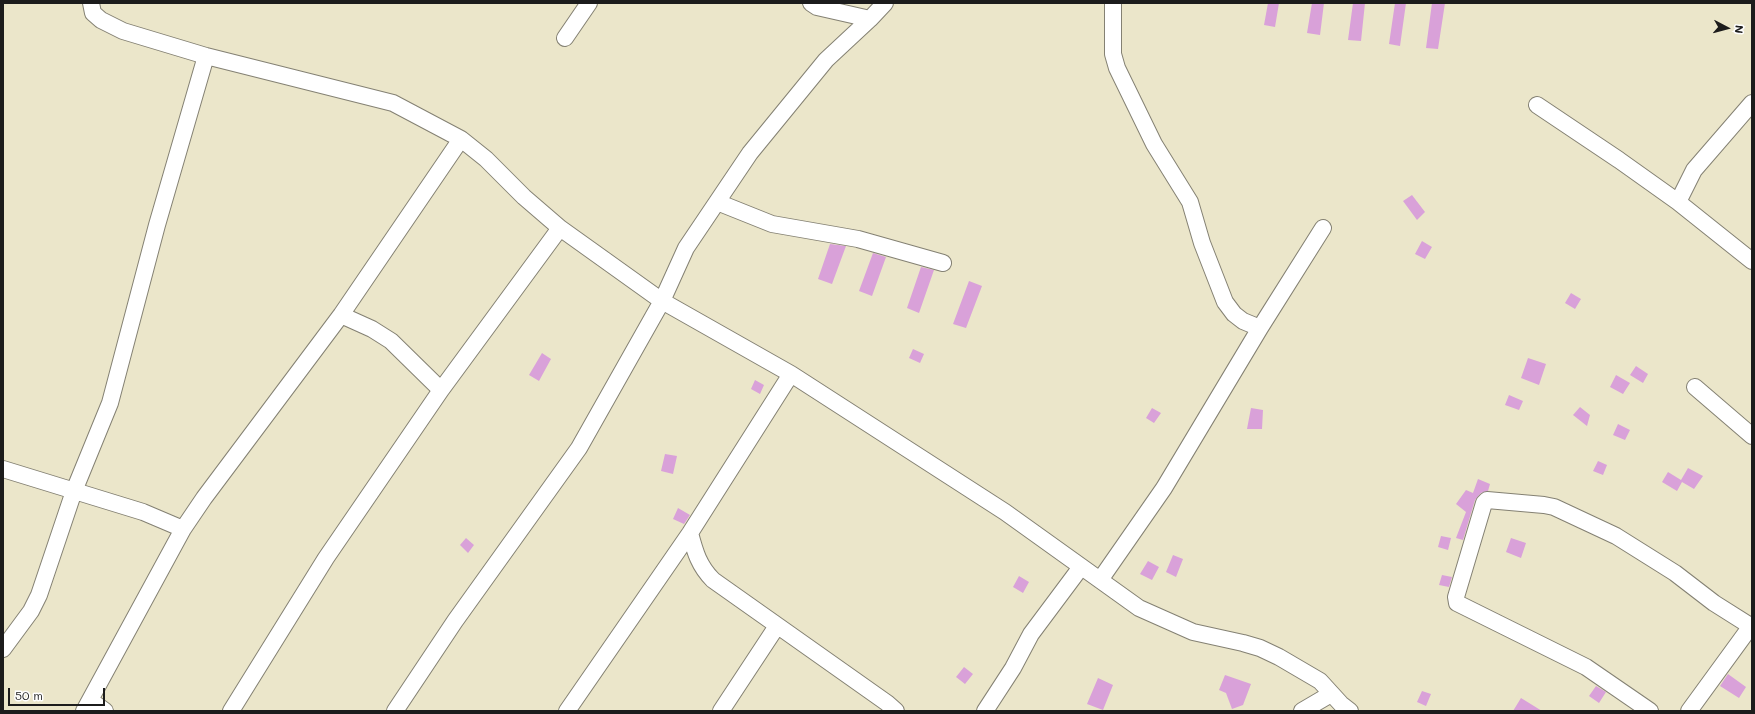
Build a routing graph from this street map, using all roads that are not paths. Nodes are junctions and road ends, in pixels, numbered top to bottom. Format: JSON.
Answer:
{"nodes":[{"id":1,"x":91,"y":3,"type":"edge"},
{"id":2,"x":589,"y":3,"type":"edge"},
{"id":3,"x":811,"y":3,"type":"edge"},
{"id":4,"x":885,"y":3,"type":"edge"},
{"id":5,"x":1114,"y":3,"type":"edge"},
{"id":6,"x":870,"y":19,"type":"junction"},
{"id":7,"x":565,"y":38,"type":"dead end"},
{"id":8,"x":206,"y":56,"type":"junction"},
{"id":9,"x":1752,"y":103,"type":"edge"},
{"id":10,"x":1537,"y":106,"type":"dead end"},
{"id":11,"x":460,"y":139,"type":"junction"},
{"id":12,"x":717,"y":202,"type":"junction"},
{"id":13,"x":1678,"y":202,"type":"junction"},
{"id":14,"x":560,"y":228,"type":"junction"},
{"id":15,"x":1323,"y":228,"type":"dead end"},
{"id":16,"x":1752,"y":261,"type":"edge"},
{"id":17,"x":943,"y":263,"type":"dead end"},
{"id":18,"x":662,"y":301,"type":"junction"},
{"id":19,"x":341,"y":315,"type":"junction"},
{"id":20,"x":1260,"y":328,"type":"junction"},
{"id":21,"x":791,"y":374,"type":"junction"},
{"id":22,"x":1695,"y":387,"type":"dead end"},
{"id":23,"x":441,"y":390,"type":"junction"},
{"id":24,"x":1752,"y":436,"type":"edge"},
{"id":25,"x":3,"y":469,"type":"edge"},
{"id":26,"x":74,"y":491,"type":"junction"},
{"id":27,"x":183,"y":529,"type":"junction"},
{"id":28,"x":690,"y":533,"type":"junction"},
{"id":29,"x":1081,"y":567,"type":"junction"},
{"id":30,"x":1100,"y":580,"type":"junction"},
{"id":31,"x":777,"y":626,"type":"junction"},
{"id":32,"x":1751,"y":626,"type":"edge"},
{"id":33,"x":3,"y":650,"type":"edge"},
{"id":34,"x":1331,"y":694,"type":"junction"},
{"id":35,"x":87,"y":706,"type":"edge"},
{"id":36,"x":889,"y":708,"type":"edge"},
{"id":37,"x":105,"y":711,"type":"edge"},
{"id":38,"x":231,"y":711,"type":"edge"},
{"id":39,"x":395,"y":711,"type":"edge"},
{"id":40,"x":567,"y":711,"type":"edge"},
{"id":41,"x":721,"y":711,"type":"edge"},
{"id":42,"x":985,"y":711,"type":"edge"},
{"id":43,"x":1302,"y":711,"type":"edge"},
{"id":44,"x":1350,"y":711,"type":"edge"},
{"id":45,"x":1650,"y":711,"type":"edge"},
{"id":46,"x":1689,"y":711,"type":"edge"}],
"edges":[{"from":1,"to":8,"type":"street"},
{"from":2,"to":7,"type":"street"},
{"from":3,"to":6,"type":"street"},
{"from":4,"to":6,"type":"street"},
{"from":5,"to":20,"type":"street"},
{"from":6,"to":12,"type":"street"},
{"from":8,"to":11,"type":"street"},
{"from":8,"to":26,"type":"street"},
{"from":9,"to":13,"type":"street"},
{"from":10,"to":13,"type":"street"},
{"from":11,"to":14,"type":"street"},
{"from":11,"to":19,"type":"street"},
{"from":12,"to":17,"type":"street"},
{"from":12,"to":18,"type":"street"},
{"from":13,"to":16,"type":"street"},
{"from":14,"to":18,"type":"street"},
{"from":14,"to":23,"type":"street"},
{"from":15,"to":20,"type":"street"},
{"from":18,"to":21,"type":"street"},
{"from":18,"to":39,"type":"street"},
{"from":19,"to":23,"type":"street"},
{"from":19,"to":27,"type":"street"},
{"from":20,"to":30,"type":"street"},
{"from":21,"to":28,"type":"street"},
{"from":21,"to":29,"type":"street"},
{"from":22,"to":24,"type":"street"},
{"from":23,"to":38,"type":"street"},
{"from":25,"to":26,"type":"street"},
{"from":26,"to":27,"type":"street"},
{"from":26,"to":33,"type":"street"},
{"from":27,"to":35,"type":"street"},
{"from":28,"to":31,"type":"street"},
{"from":28,"to":40,"type":"street"},
{"from":29,"to":30,"type":"street"},
{"from":29,"to":42,"type":"street"},
{"from":30,"to":34,"type":"street"},
{"from":31,"to":36,"type":"street"},
{"from":31,"to":41,"type":"street"},
{"from":32,"to":45,"type":"street"},
{"from":32,"to":46,"type":"street"},
{"from":34,"to":43,"type":"street"},
{"from":34,"to":44,"type":"street"},
{"from":35,"to":37,"type":"street"}]}
